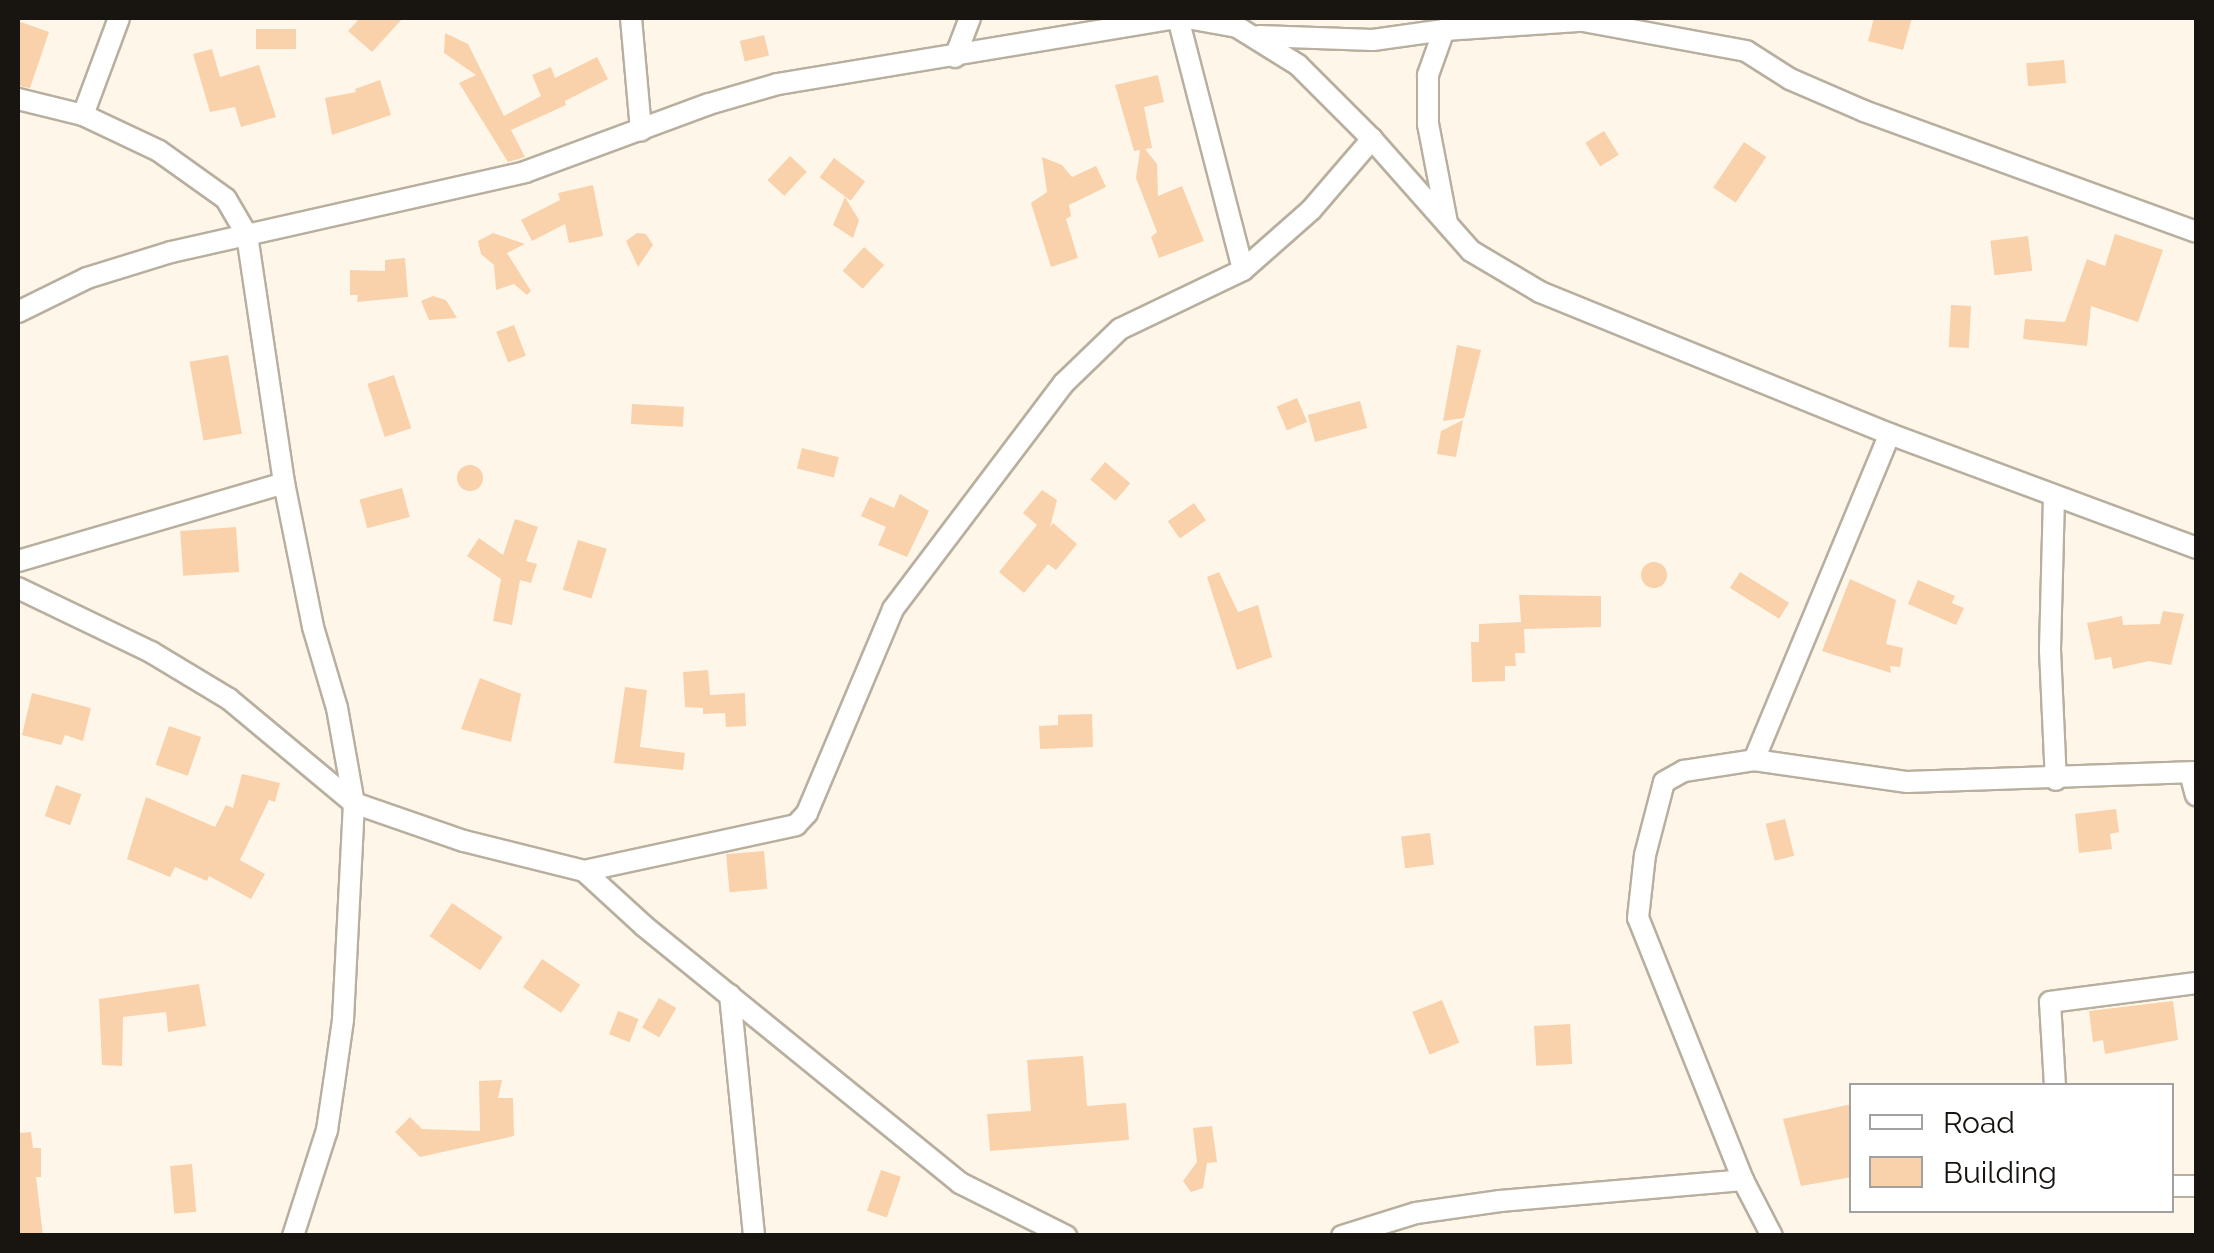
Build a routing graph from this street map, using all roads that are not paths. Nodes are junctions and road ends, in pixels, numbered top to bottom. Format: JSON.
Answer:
{"nodes":[{"id":1,"x":119,"y":18,"type":"edge"},
{"id":2,"x":630,"y":18,"type":"edge"},
{"id":3,"x":970,"y":18,"type":"edge"},
{"id":4,"x":1176,"y":18,"type":"edge"},
{"id":5,"x":1187,"y":18,"type":"edge"},
{"id":6,"x":1626,"y":18,"type":"edge"},
{"id":7,"x":1583,"y":21,"type":"junction"},
{"id":8,"x":1444,"y":30,"type":"junction"},
{"id":9,"x":1259,"y":36,"type":"junction"},
{"id":10,"x":955,"y":57,"type":"junction"},
{"id":11,"x":18,"y":99,"type":"edge"},
{"id":12,"x":82,"y":114,"type":"junction"},
{"id":13,"x":641,"y":130,"type":"junction"},
{"id":14,"x":1372,"y":140,"type":"junction"},
{"id":15,"x":1447,"y":226,"type":"junction"},
{"id":16,"x":2196,"y":232,"type":"edge"},
{"id":17,"x":247,"y":235,"type":"junction"},
{"id":18,"x":1242,"y":270,"type":"junction"},
{"id":19,"x":18,"y":312,"type":"edge"},
{"id":20,"x":1890,"y":434,"type":"junction"},
{"id":21,"x":284,"y":483,"type":"junction"},
{"id":22,"x":2054,"y":497,"type":"junction"},
{"id":23,"x":2196,"y":548,"type":"edge"},
{"id":24,"x":18,"y":561,"type":"edge"},
{"id":25,"x":18,"y":588,"type":"edge"},
{"id":26,"x":1754,"y":760,"type":"junction"},
{"id":27,"x":2194,"y":773,"type":"edge"},
{"id":28,"x":2056,"y":780,"type":"junction"},
{"id":29,"x":2196,"y":795,"type":"edge"},
{"id":30,"x":354,"y":803,"type":"junction"},
{"id":31,"x":584,"y":871,"type":"junction"},
{"id":32,"x":2196,"y":983,"type":"edge"},
{"id":33,"x":730,"y":995,"type":"junction"},
{"id":34,"x":2055,"y":1083,"type":"edge"},
{"id":35,"x":1743,"y":1180,"type":"junction"},
{"id":36,"x":294,"y":1236,"type":"edge"},
{"id":37,"x":754,"y":1236,"type":"edge"},
{"id":38,"x":1066,"y":1236,"type":"edge"},
{"id":39,"x":1342,"y":1236,"type":"edge"},
{"id":40,"x":1772,"y":1236,"type":"edge"}],
"edges":[{"from":1,"to":12,"type":"street"},
{"from":2,"to":13,"type":"street"},
{"from":3,"to":10,"type":"street"},
{"from":4,"to":10,"type":"street"},
{"from":4,"to":18,"type":"street"},
{"from":5,"to":9,"type":"street"},
{"from":6,"to":7,"type":"street"},
{"from":7,"to":8,"type":"street"},
{"from":7,"to":16,"type":"street"},
{"from":8,"to":9,"type":"street"},
{"from":8,"to":15,"type":"street"},
{"from":9,"to":14,"type":"street"},
{"from":10,"to":13,"type":"street"},
{"from":11,"to":12,"type":"street"},
{"from":12,"to":17,"type":"street"},
{"from":13,"to":17,"type":"street"},
{"from":14,"to":15,"type":"street"},
{"from":14,"to":18,"type":"street"},
{"from":15,"to":20,"type":"street"},
{"from":17,"to":19,"type":"street"},
{"from":17,"to":21,"type":"street"},
{"from":18,"to":31,"type":"street"},
{"from":20,"to":22,"type":"street"},
{"from":20,"to":26,"type":"street"},
{"from":21,"to":24,"type":"street"},
{"from":21,"to":30,"type":"street"},
{"from":22,"to":23,"type":"street"},
{"from":22,"to":28,"type":"street"},
{"from":25,"to":30,"type":"street"},
{"from":26,"to":28,"type":"street"},
{"from":26,"to":35,"type":"street"},
{"from":27,"to":28,"type":"street"},
{"from":27,"to":29,"type":"street"},
{"from":30,"to":31,"type":"street"},
{"from":30,"to":36,"type":"street"},
{"from":31,"to":33,"type":"street"},
{"from":32,"to":34,"type":"street"},
{"from":33,"to":37,"type":"street"},
{"from":33,"to":38,"type":"street"},
{"from":35,"to":39,"type":"street"},
{"from":35,"to":40,"type":"street"}]}
